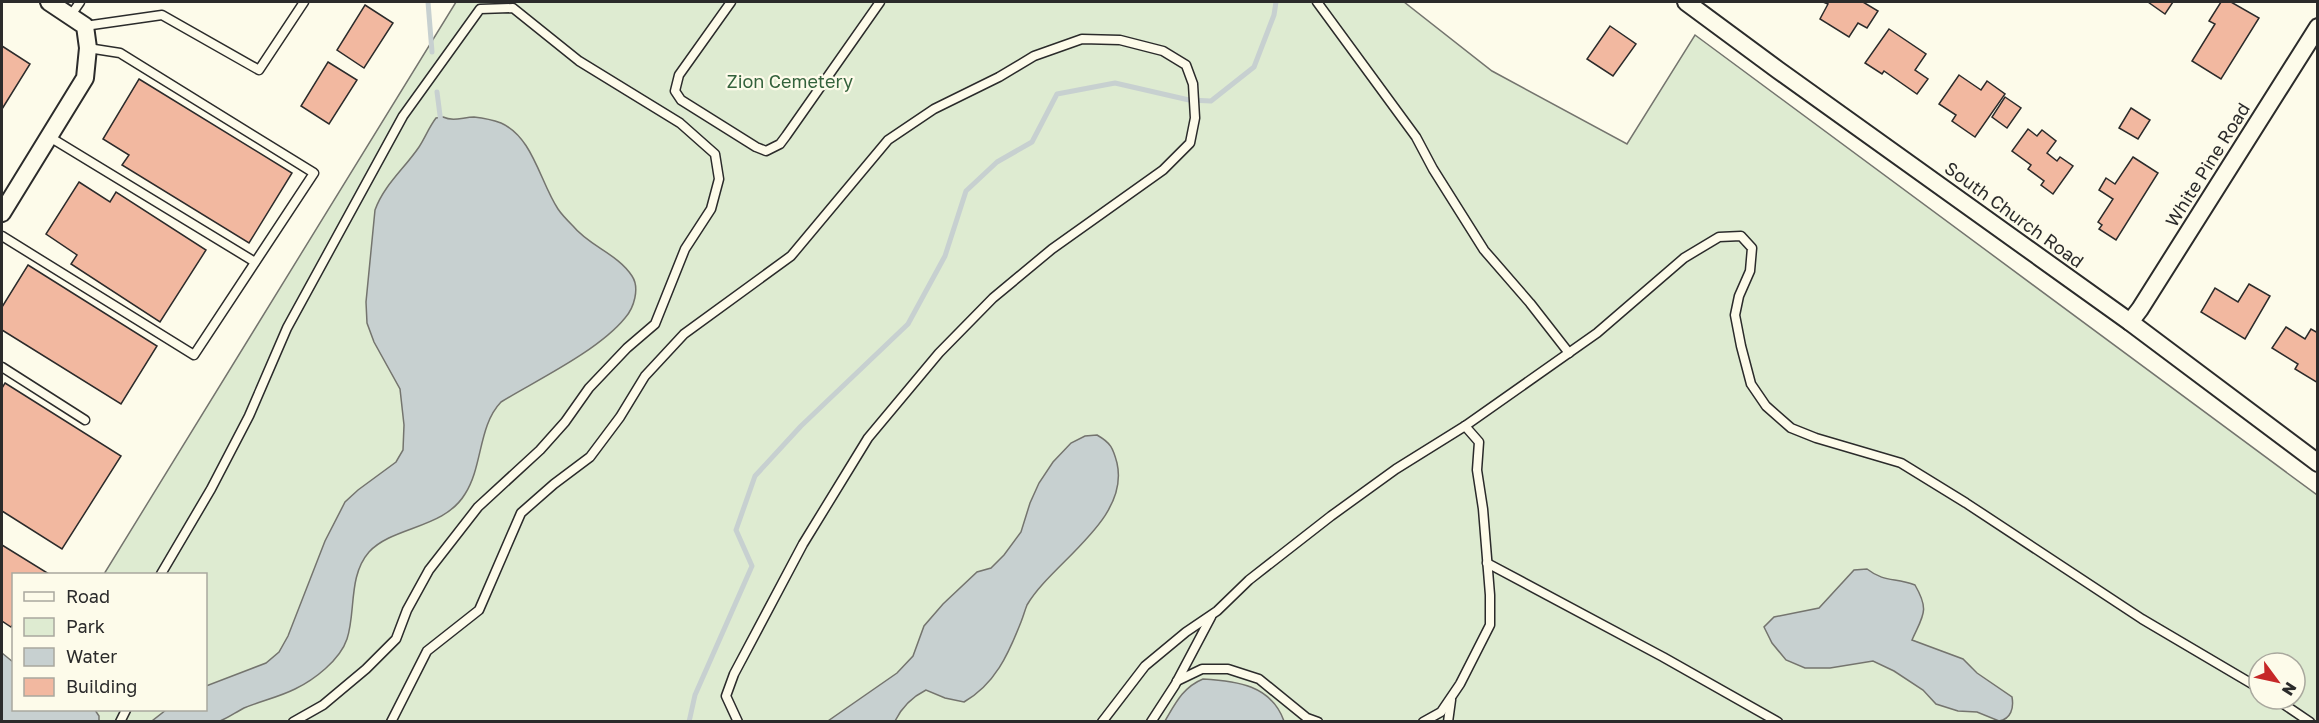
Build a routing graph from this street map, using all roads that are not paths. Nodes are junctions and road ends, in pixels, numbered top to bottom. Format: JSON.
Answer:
{"nodes":[{"id":1,"x":49,"y":2,"type":"edge"},
{"id":2,"x":304,"y":2,"type":"edge"},
{"id":3,"x":731,"y":2,"type":"edge"},
{"id":4,"x":879,"y":2,"type":"edge"},
{"id":5,"x":1317,"y":2,"type":"edge"},
{"id":6,"x":1686,"y":2,"type":"edge"},
{"id":7,"x":75,"y":8,"type":"edge"},
{"id":8,"x":85,"y":26,"type":"junction"},
{"id":9,"x":2318,"y":27,"type":"edge"},
{"id":10,"x":88,"y":48,"type":"junction"},
{"id":11,"x":48,"y":136,"type":"junction"},
{"id":12,"x":2,"y":213,"type":"edge"},
{"id":13,"x":2,"y":236,"type":"edge"},
{"id":14,"x":255,"y":262,"type":"junction"},
{"id":15,"x":2130,"y":322,"type":"junction"},
{"id":16,"x":1569,"y":353,"type":"junction"},
{"id":17,"x":2,"y":367,"type":"edge"},
{"id":18,"x":85,"y":420,"type":"dead end"},
{"id":19,"x":1465,"y":426,"type":"junction"},
{"id":20,"x":2318,"y":463,"type":"edge"},
{"id":21,"x":1487,"y":563,"type":"junction"},
{"id":22,"x":162,"y":573,"type":"edge"},
{"id":23,"x":1213,"y":614,"type":"junction"},
{"id":24,"x":1177,"y":681,"type":"junction"},
{"id":25,"x":2247,"y":681,"type":"edge"},
{"id":26,"x":1452,"y":697,"type":"junction"},
{"id":27,"x":2294,"y":711,"type":"edge"},
{"id":28,"x":293,"y":722,"type":"edge"},
{"id":29,"x":392,"y":722,"type":"edge"},
{"id":30,"x":738,"y":722,"type":"edge"},
{"id":31,"x":1102,"y":722,"type":"edge"},
{"id":32,"x":1151,"y":722,"type":"edge"},
{"id":33,"x":1318,"y":722,"type":"edge"},
{"id":34,"x":1423,"y":722,"type":"edge"},
{"id":35,"x":1448,"y":722,"type":"edge"},
{"id":36,"x":1778,"y":722,"type":"edge"},
{"id":37,"x":2310,"y":722,"type":"edge"}],
"edges":[{"from":1,"to":7,"type":"street"},
{"from":2,"to":8,"type":"lane"},
{"from":3,"to":4,"type":"lane"},
{"from":5,"to":16,"type":"lane"},
{"from":6,"to":15,"type":"street","name":"South Church Road"},
{"from":7,"to":8,"type":"street"},
{"from":8,"to":10,"type":"street"},
{"from":9,"to":15,"type":"street","name":"White Pine Road"},
{"from":10,"to":11,"type":"street"},
{"from":10,"to":14,"type":"lane"},
{"from":11,"to":12,"type":"street"},
{"from":11,"to":14,"type":"lane"},
{"from":13,"to":14,"type":"lane"},
{"from":15,"to":20,"type":"street","name":"South Church Road"},
{"from":16,"to":19,"type":"lane"},
{"from":16,"to":25,"type":"lane"},
{"from":17,"to":18,"type":"lane"},
{"from":19,"to":21,"type":"lane"},
{"from":19,"to":23,"type":"lane"},
{"from":21,"to":26,"type":"lane"},
{"from":21,"to":36,"type":"lane"},
{"from":22,"to":28,"type":"lane"},
{"from":23,"to":24,"type":"lane"},
{"from":23,"to":31,"type":"lane"},
{"from":24,"to":32,"type":"lane"},
{"from":24,"to":33,"type":"lane"},
{"from":26,"to":34,"type":"lane"},
{"from":26,"to":35,"type":"lane"},
{"from":27,"to":37,"type":"lane"},
{"from":29,"to":30,"type":"lane"}]}
